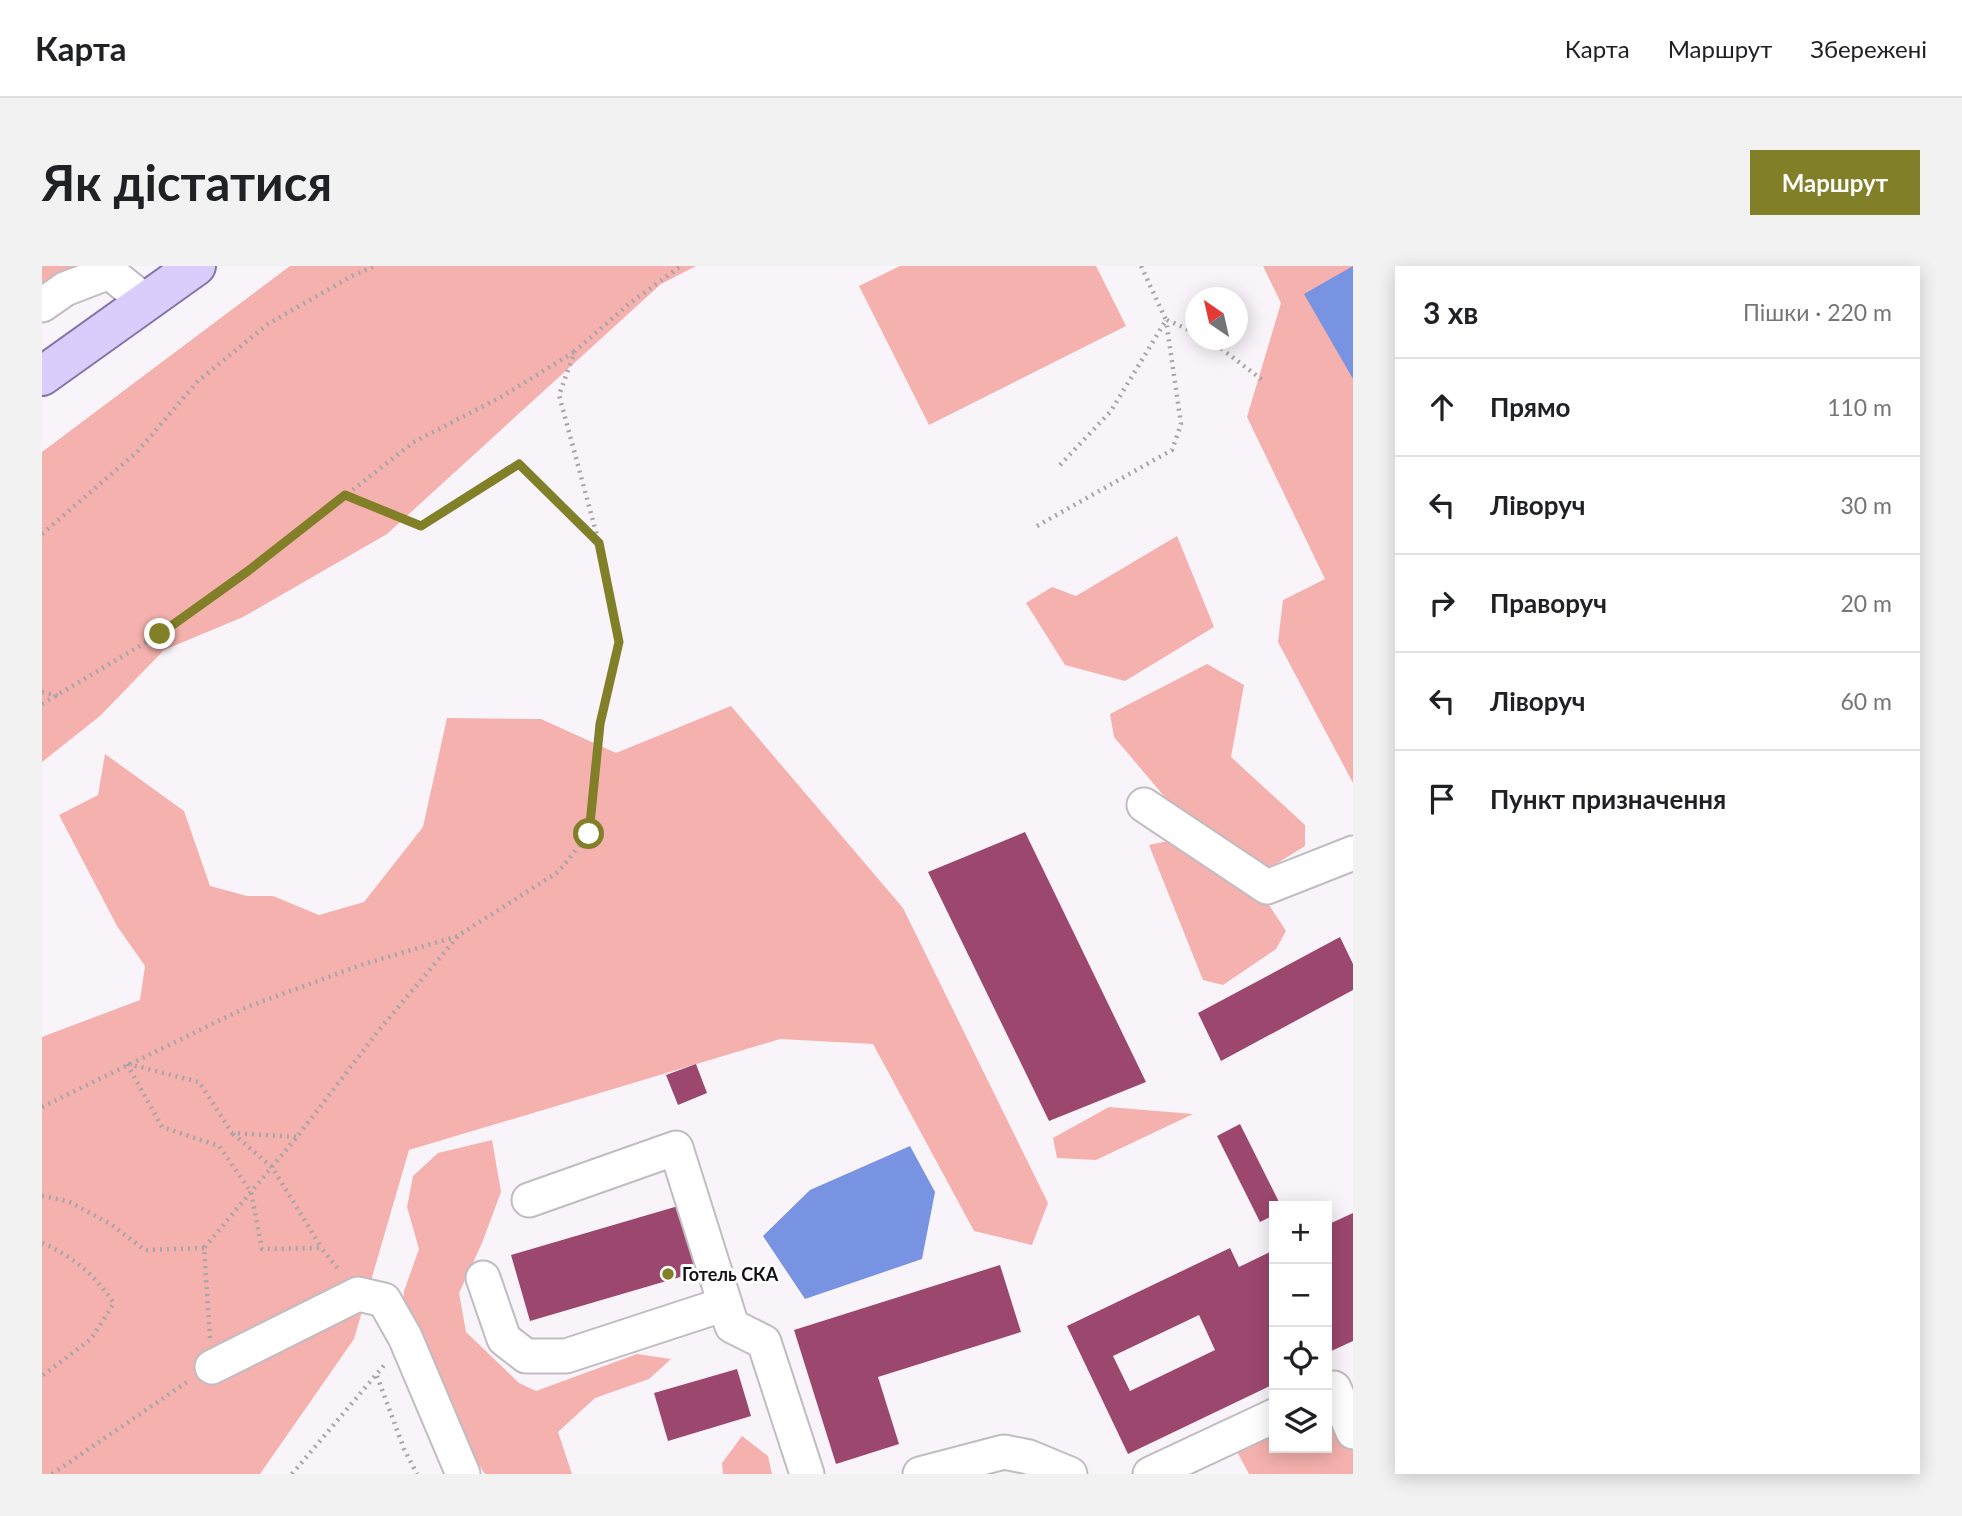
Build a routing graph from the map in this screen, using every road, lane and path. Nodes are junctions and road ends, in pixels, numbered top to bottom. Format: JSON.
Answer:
{"nodes":[{"id":1,"x":197,"y":266,"type":"edge"},
{"id":2,"x":375,"y":266,"type":"edge"},
{"id":3,"x":681,"y":266,"type":"edge"},
{"id":4,"x":1141,"y":266,"type":"edge"},
{"id":5,"x":145,"y":301,"type":"junction"},
{"id":6,"x":42,"y":305,"type":"edge"},
{"id":7,"x":1166,"y":320,"type":"junction"},
{"id":8,"x":1185,"y":329,"type":"edge"},
{"id":9,"x":1223,"y":350,"type":"edge"},
{"id":10,"x":575,"y":351,"type":"junction"},
{"id":11,"x":42,"y":376,"type":"edge"},
{"id":12,"x":1265,"y":382,"type":"dead end"},
{"id":13,"x":1060,"y":465,"type":"dead end"},
{"id":14,"x":345,"y":495,"type":"junction"},
{"id":15,"x":1037,"y":526,"type":"dead end"},
{"id":16,"x":42,"y":534,"type":"edge"},
{"id":17,"x":599,"y":543,"type":"junction"},
{"id":18,"x":42,"y":692,"type":"edge"},
{"id":19,"x":58,"y":696,"type":"junction"},
{"id":20,"x":42,"y":704,"type":"edge"},
{"id":21,"x":1144,"y":805,"type":"dead end"},
{"id":22,"x":1353,"y":853,"type":"edge"},
{"id":23,"x":459,"y":936,"type":"junction"},
{"id":24,"x":127,"y":1064,"type":"junction"},
{"id":25,"x":42,"y":1107,"type":"edge"},
{"id":26,"x":232,"y":1133,"type":"junction"},
{"id":27,"x":297,"y":1137,"type":"junction"},
{"id":28,"x":272,"y":1167,"type":"junction"},
{"id":29,"x":251,"y":1192,"type":"junction"},
{"id":30,"x":42,"y":1196,"type":"edge"},
{"id":31,"x":529,"y":1200,"type":"dead end"},
{"id":32,"x":42,"y":1243,"type":"edge"},
{"id":33,"x":204,"y":1248,"type":"junction"},
{"id":34,"x":321,"y":1248,"type":"junction"},
{"id":35,"x":483,"y":1278,"type":"dead end"},
{"id":36,"x":358,"y":1294,"type":"junction"},
{"id":37,"x":725,"y":1304,"type":"junction"},
{"id":38,"x":405,"y":1337,"type":"junction"},
{"id":39,"x":212,"y":1367,"type":"junction"},
{"id":40,"x":42,"y":1376,"type":"edge"},
{"id":41,"x":377,"y":1376,"type":"junction"},
{"id":42,"x":1338,"y":1386,"type":"edge"},
{"id":43,"x":1269,"y":1418,"type":"edge"},
{"id":44,"x":1353,"y":1432,"type":"edge"},
{"id":45,"x":52,"y":1474,"type":"edge"},
{"id":46,"x":292,"y":1474,"type":"edge"},
{"id":47,"x":417,"y":1474,"type":"edge"},
{"id":48,"x":463,"y":1474,"type":"edge"},
{"id":49,"x":807,"y":1474,"type":"edge"},
{"id":50,"x":920,"y":1474,"type":"edge"},
{"id":51,"x":1070,"y":1474,"type":"edge"},
{"id":52,"x":1150,"y":1474,"type":"edge"}],
"edges":[{"from":1,"to":5,"type":"main road"},
{"from":2,"to":16,"type":"path"},
{"from":3,"to":10,"type":"path"},
{"from":4,"to":7,"type":"path"},
{"from":5,"to":6,"type":"lane"},
{"from":5,"to":11,"type":"main road"},
{"from":7,"to":8,"type":"path"},
{"from":7,"to":13,"type":"path"},
{"from":7,"to":15,"type":"path"},
{"from":9,"to":12,"type":"path"},
{"from":10,"to":14,"type":"path"},
{"from":10,"to":17,"type":"path"},
{"from":14,"to":17,"type":"path"},
{"from":14,"to":19,"type":"path"},
{"from":17,"to":23,"type":"path"},
{"from":18,"to":19,"type":"path"},
{"from":19,"to":20,"type":"path"},
{"from":21,"to":22,"type":"lane"},
{"from":23,"to":24,"type":"path"},
{"from":23,"to":27,"type":"path"},
{"from":24,"to":25,"type":"path"},
{"from":24,"to":26,"type":"path"},
{"from":24,"to":29,"type":"path"},
{"from":26,"to":27,"type":"path"},
{"from":26,"to":28,"type":"path"},
{"from":27,"to":28,"type":"path"},
{"from":28,"to":29,"type":"path"},
{"from":28,"to":34,"type":"path"},
{"from":29,"to":33,"type":"path"},
{"from":29,"to":34,"type":"path"},
{"from":30,"to":33,"type":"path"},
{"from":31,"to":37,"type":"lane"},
{"from":32,"to":40,"type":"path"},
{"from":33,"to":39,"type":"path"},
{"from":34,"to":36,"type":"path"},
{"from":35,"to":37,"type":"lane"},
{"from":36,"to":38,"type":"lane"},
{"from":36,"to":39,"type":"lane"},
{"from":37,"to":49,"type":"lane"},
{"from":38,"to":41,"type":"path"},
{"from":38,"to":48,"type":"lane"},
{"from":39,"to":45,"type":"path"},
{"from":41,"to":46,"type":"path"},
{"from":41,"to":47,"type":"path"},
{"from":42,"to":44,"type":"lane"},
{"from":43,"to":52,"type":"lane"},
{"from":50,"to":51,"type":"lane"}]}
